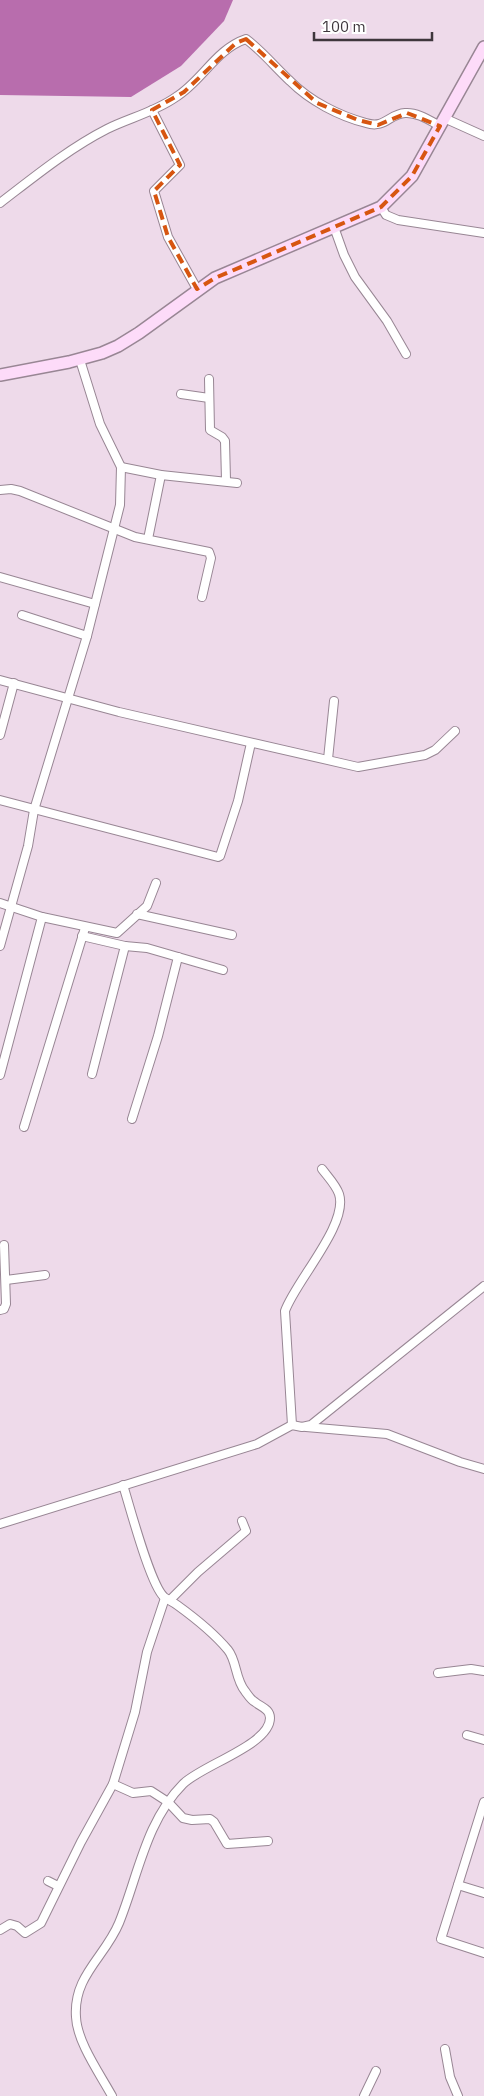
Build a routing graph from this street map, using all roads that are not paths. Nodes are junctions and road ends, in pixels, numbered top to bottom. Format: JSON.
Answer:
{"nodes":[{"id":1,"x":484,"y":47,"type":"edge"},
{"id":2,"x":480,"y":63,"type":"edge"},
{"id":3,"x":152,"y":110,"type":"junction"},
{"id":4,"x":442,"y":122,"type":"junction"},
{"id":5,"x":484,"y":136,"type":"edge"},
{"id":6,"x":0,"y":203,"type":"edge"},
{"id":7,"x":381,"y":207,"type":"junction"},
{"id":8,"x":334,"y":227,"type":"junction"},
{"id":9,"x":484,"y":233,"type":"edge"},
{"id":10,"x":197,"y":289,"type":"junction"},
{"id":11,"x":406,"y":354,"type":"dead end"},
{"id":12,"x":80,"y":360,"type":"junction"},
{"id":13,"x":0,"y":375,"type":"edge"},
{"id":14,"x":209,"y":379,"type":"dead end"},
{"id":15,"x":181,"y":394,"type":"dead end"},
{"id":16,"x":209,"y":398,"type":"junction"},
{"id":17,"x":121,"y":467,"type":"junction"},
{"id":18,"x":161,"y":475,"type":"junction"},
{"id":19,"x":226,"y":480,"type":"junction"},
{"id":20,"x":238,"y":483,"type":"dead end"},
{"id":21,"x":0,"y":490,"type":"edge"},
{"id":22,"x":114,"y":530,"type":"junction"},
{"id":23,"x":148,"y":539,"type":"junction"},
{"id":24,"x":0,"y":578,"type":"edge"},
{"id":25,"x":202,"y":597,"type":"dead end"},
{"id":26,"x":95,"y":604,"type":"junction"},
{"id":27,"x":22,"y":615,"type":"dead end"},
{"id":28,"x":87,"y":636,"type":"junction"},
{"id":29,"x":0,"y":680,"type":"edge"},
{"id":30,"x":14,"y":684,"type":"junction"},
{"id":31,"x":67,"y":699,"type":"junction"},
{"id":32,"x":334,"y":701,"type":"dead end"},
{"id":33,"x":456,"y":731,"type":"dead end"},
{"id":34,"x":0,"y":735,"type":"edge"},
{"id":35,"x":251,"y":743,"type":"junction"},
{"id":36,"x":328,"y":759,"type":"junction"},
{"id":37,"x":0,"y":800,"type":"edge"},
{"id":38,"x":34,"y":810,"type":"junction"},
{"id":39,"x":156,"y":883,"type":"dead end"},
{"id":40,"x":0,"y":904,"type":"edge"},
{"id":41,"x":11,"y":906,"type":"junction"},
{"id":42,"x":137,"y":914,"type":"junction"},
{"id":43,"x":42,"y":917,"type":"junction"},
{"id":44,"x":85,"y":928,"type":"junction"},
{"id":45,"x":232,"y":935,"type":"dead end"},
{"id":46,"x":82,"y":936,"type":"junction"},
{"id":47,"x":0,"y":946,"type":"edge"},
{"id":48,"x":125,"y":946,"type":"junction"},
{"id":49,"x":178,"y":957,"type":"junction"},
{"id":50,"x":222,"y":970,"type":"dead end"},
{"id":51,"x":92,"y":1074,"type":"dead end"},
{"id":52,"x":0,"y":1075,"type":"edge"},
{"id":53,"x":132,"y":1119,"type":"dead end"},
{"id":54,"x":24,"y":1127,"type":"dead end"},
{"id":55,"x":322,"y":1169,"type":"dead end"},
{"id":56,"x":4,"y":1245,"type":"dead end"},
{"id":57,"x":3,"y":1263,"type":"edge"},
{"id":58,"x":45,"y":1275,"type":"dead end"},
{"id":59,"x":6,"y":1280,"type":"junction"},
{"id":60,"x":484,"y":1286,"type":"edge"},
{"id":61,"x":0,"y":1310,"type":"edge"},
{"id":62,"x":292,"y":1425,"type":"junction"},
{"id":63,"x":302,"y":1426,"type":"junction"},
{"id":64,"x":484,"y":1469,"type":"edge"},
{"id":65,"x":122,"y":1484,"type":"junction"},
{"id":66,"x":242,"y":1521,"type":"dead end"},
{"id":67,"x":0,"y":1524,"type":"edge"},
{"id":68,"x":168,"y":1599,"type":"junction"},
{"id":69,"x":484,"y":1671,"type":"edge"},
{"id":70,"x":438,"y":1674,"type":"dead end"},
{"id":71,"x":467,"y":1735,"type":"dead end"},
{"id":72,"x":484,"y":1740,"type":"edge"},
{"id":73,"x":113,"y":1784,"type":"junction"},
{"id":74,"x":168,"y":1802,"type":"junction"},
{"id":75,"x":484,"y":1802,"type":"edge"},
{"id":76,"x":268,"y":1840,"type":"dead end"},
{"id":77,"x":48,"y":1881,"type":"dead end"},
{"id":78,"x":458,"y":1885,"type":"junction"},
{"id":79,"x":58,"y":1886,"type":"junction"},
{"id":80,"x":484,"y":1893,"type":"edge"},
{"id":81,"x":0,"y":1930,"type":"edge"},
{"id":82,"x":484,"y":1953,"type":"edge"},
{"id":83,"x":445,"y":2049,"type":"dead end"},
{"id":84,"x":376,"y":2071,"type":"dead end"},
{"id":85,"x":112,"y":2096,"type":"edge"},
{"id":86,"x":364,"y":2096,"type":"edge"},
{"id":87,"x":458,"y":2096,"type":"edge"}],
"edges":[{"from":1,"to":2,"type":"main road"},
{"from":2,"to":4,"type":"main road"},
{"from":3,"to":4,"type":"street"},
{"from":3,"to":6,"type":"street"},
{"from":3,"to":10,"type":"street"},
{"from":4,"to":5,"type":"street"},
{"from":4,"to":7,"type":"main road"},
{"from":7,"to":8,"type":"main road"},
{"from":7,"to":9,"type":"street"},
{"from":8,"to":10,"type":"main road"},
{"from":8,"to":11,"type":"street"},
{"from":10,"to":12,"type":"main road"},
{"from":12,"to":13,"type":"main road"},
{"from":12,"to":17,"type":"street"},
{"from":14,"to":16,"type":"street"},
{"from":15,"to":16,"type":"street"},
{"from":16,"to":19,"type":"street"},
{"from":17,"to":18,"type":"street"},
{"from":17,"to":22,"type":"street"},
{"from":18,"to":19,"type":"street"},
{"from":18,"to":23,"type":"street"},
{"from":19,"to":20,"type":"street"},
{"from":21,"to":22,"type":"street"},
{"from":22,"to":23,"type":"street"},
{"from":22,"to":26,"type":"street"},
{"from":23,"to":25,"type":"street"},
{"from":24,"to":26,"type":"street"},
{"from":26,"to":28,"type":"street"},
{"from":27,"to":28,"type":"street"},
{"from":28,"to":31,"type":"street"},
{"from":29,"to":30,"type":"street"},
{"from":30,"to":31,"type":"street"},
{"from":30,"to":34,"type":"street"},
{"from":31,"to":35,"type":"street"},
{"from":31,"to":38,"type":"street"},
{"from":32,"to":36,"type":"street"},
{"from":33,"to":36,"type":"street"},
{"from":35,"to":36,"type":"street"},
{"from":35,"to":38,"type":"street"},
{"from":37,"to":38,"type":"street"},
{"from":38,"to":41,"type":"street"},
{"from":39,"to":42,"type":"street"},
{"from":40,"to":41,"type":"street"},
{"from":41,"to":43,"type":"street"},
{"from":41,"to":47,"type":"street"},
{"from":42,"to":44,"type":"street"},
{"from":42,"to":45,"type":"street"},
{"from":43,"to":44,"type":"street"},
{"from":43,"to":52,"type":"street"},
{"from":44,"to":46,"type":"street"},
{"from":46,"to":48,"type":"street"},
{"from":46,"to":54,"type":"street"},
{"from":48,"to":49,"type":"street"},
{"from":48,"to":51,"type":"street"},
{"from":49,"to":50,"type":"street"},
{"from":49,"to":53,"type":"street"},
{"from":55,"to":62,"type":"street"},
{"from":56,"to":57,"type":"street"},
{"from":57,"to":59,"type":"street"},
{"from":58,"to":59,"type":"street"},
{"from":59,"to":61,"type":"street"},
{"from":60,"to":63,"type":"street"},
{"from":62,"to":63,"type":"street"},
{"from":62,"to":65,"type":"street"},
{"from":63,"to":64,"type":"street"},
{"from":65,"to":67,"type":"street"},
{"from":65,"to":68,"type":"street"},
{"from":66,"to":68,"type":"street"},
{"from":68,"to":73,"type":"street"},
{"from":68,"to":74,"type":"street"},
{"from":69,"to":70,"type":"street"},
{"from":71,"to":72,"type":"street"},
{"from":73,"to":74,"type":"street"},
{"from":73,"to":79,"type":"street"},
{"from":74,"to":76,"type":"street"},
{"from":74,"to":85,"type":"street"},
{"from":75,"to":78,"type":"street"},
{"from":77,"to":79,"type":"street"},
{"from":78,"to":80,"type":"street"},
{"from":78,"to":82,"type":"street"},
{"from":79,"to":81,"type":"street"},
{"from":83,"to":87,"type":"street"},
{"from":84,"to":86,"type":"street"}]}
